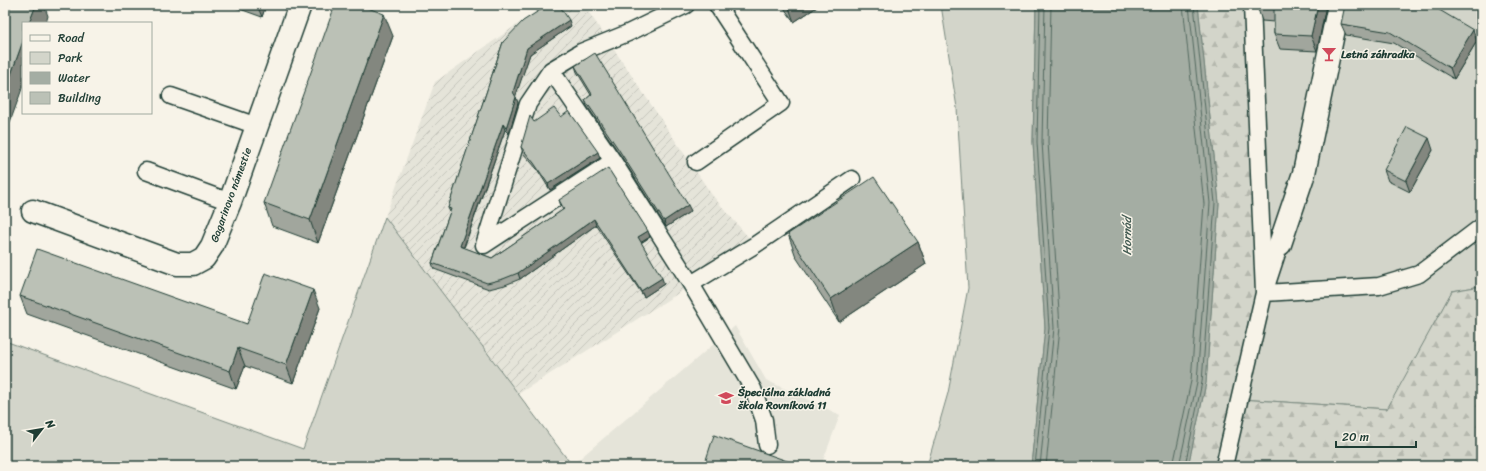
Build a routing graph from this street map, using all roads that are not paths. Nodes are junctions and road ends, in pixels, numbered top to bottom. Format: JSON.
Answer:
{"nodes":[{"id":1,"x":300,"y":5,"type":"edge"},
{"id":2,"x":686,"y":5,"type":"edge"},
{"id":3,"x":717,"y":5,"type":"edge"},
{"id":4,"x":1252,"y":5,"type":"edge"},
{"id":5,"x":1339,"y":5,"type":"edge"},
{"id":6,"x":551,"y":70,"type":"junction"},
{"id":7,"x":171,"y":96,"type":"dead end"},
{"id":8,"x":256,"y":126,"type":"junction"},
{"id":9,"x":613,"y":161,"type":"junction"},
{"id":10,"x":696,"y":162,"type":"dead end"},
{"id":11,"x":146,"y":172,"type":"dead end"},
{"id":12,"x":852,"y":178,"type":"dead end"},
{"id":13,"x":230,"y":202,"type":"junction"},
{"id":14,"x":33,"y":211,"type":"dead end"},
{"id":15,"x":1481,"y":227,"type":"edge"},
{"id":16,"x":1280,"y":244,"type":"joint"},
{"id":17,"x":691,"y":284,"type":"junction"},
{"id":18,"x":1264,"y":293,"type":"junction"},
{"id":19,"x":767,"y":445,"type":"dead end"},
{"id":20,"x":1224,"y":466,"type":"edge"}],
"edges":[{"from":1,"to":8,"type":"street","name":"Gagarinovo námestie"},
{"from":2,"to":6,"type":"lane"},
{"from":3,"to":10,"type":"lane"},
{"from":4,"to":18,"type":"lane"},
{"from":5,"to":16,"type":"street"},
{"from":6,"to":9,"type":"lane"},
{"from":6,"to":9,"type":"lane"},
{"from":7,"to":8,"type":"lane"},
{"from":8,"to":13,"type":"street","name":"Gagarinovo námestie"},
{"from":9,"to":17,"type":"lane"},
{"from":11,"to":13,"type":"lane"},
{"from":12,"to":17,"type":"lane"},
{"from":13,"to":14,"type":"street","name":"Gagarinovo námestie"},
{"from":15,"to":18,"type":"lane"},
{"from":16,"to":18,"type":"lane"},
{"from":17,"to":19,"type":"lane"},
{"from":18,"to":20,"type":"lane"}]}
